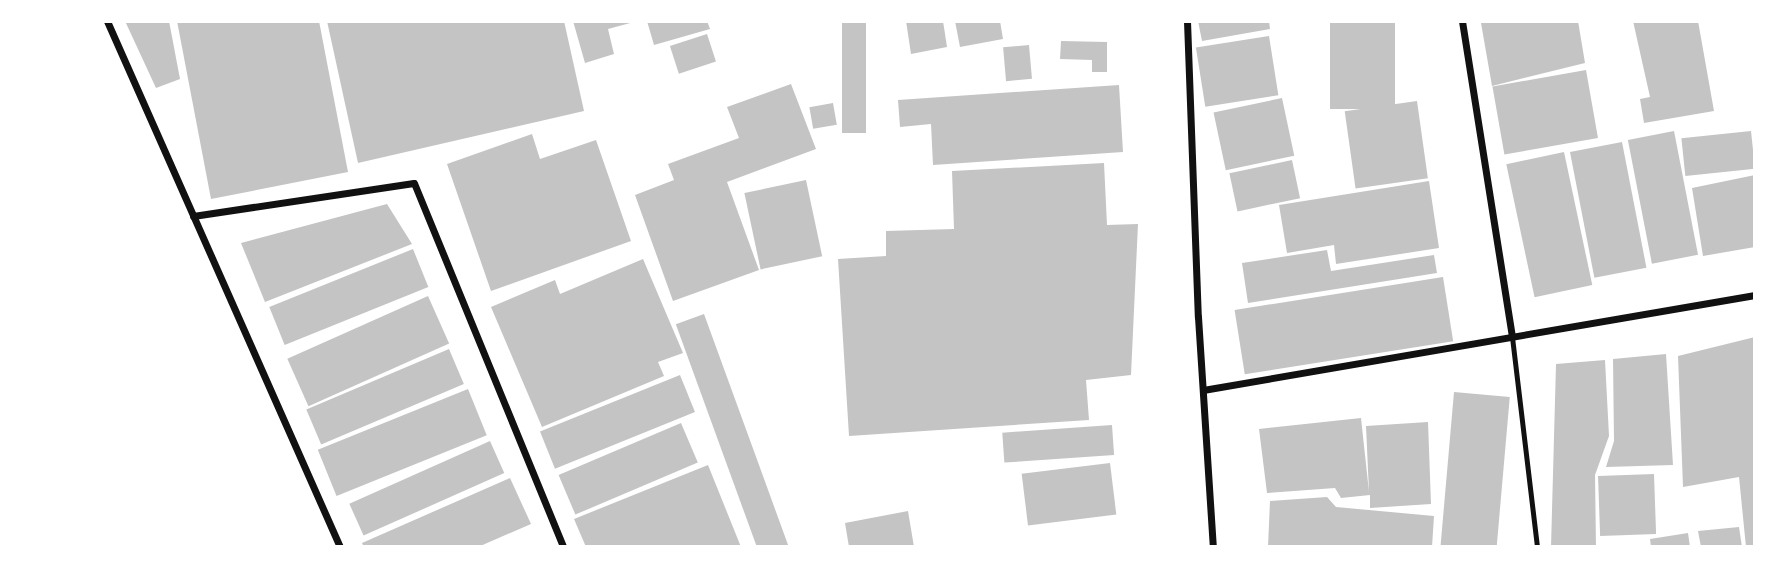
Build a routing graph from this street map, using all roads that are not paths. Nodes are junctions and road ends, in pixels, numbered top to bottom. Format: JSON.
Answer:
{"nodes":[{"id":1,"x":107,"y":21,"type":"edge"},
{"id":2,"x":1187,"y":21,"type":"edge"},
{"id":3,"x":1462,"y":21,"type":"edge"},
{"id":4,"x":193,"y":216,"type":"junction"},
{"id":5,"x":1755,"y":295,"type":"edge"},
{"id":6,"x":1512,"y":337,"type":"junction"},
{"id":7,"x":1203,"y":390,"type":"junction"},
{"id":8,"x":340,"y":547,"type":"edge"},
{"id":9,"x":563,"y":547,"type":"edge"},
{"id":10,"x":1213,"y":547,"type":"edge"},
{"id":11,"x":1537,"y":547,"type":"edge"}],
"edges":[{"from":1,"to":4,"type":"street"},
{"from":2,"to":7,"type":"street"},
{"from":3,"to":6,"type":"street"},
{"from":4,"to":8,"type":"street"},
{"from":4,"to":9,"type":"street"},
{"from":5,"to":6,"type":"street"},
{"from":6,"to":7,"type":"street"},
{"from":6,"to":11,"type":"lane"},
{"from":7,"to":10,"type":"street"}]}
